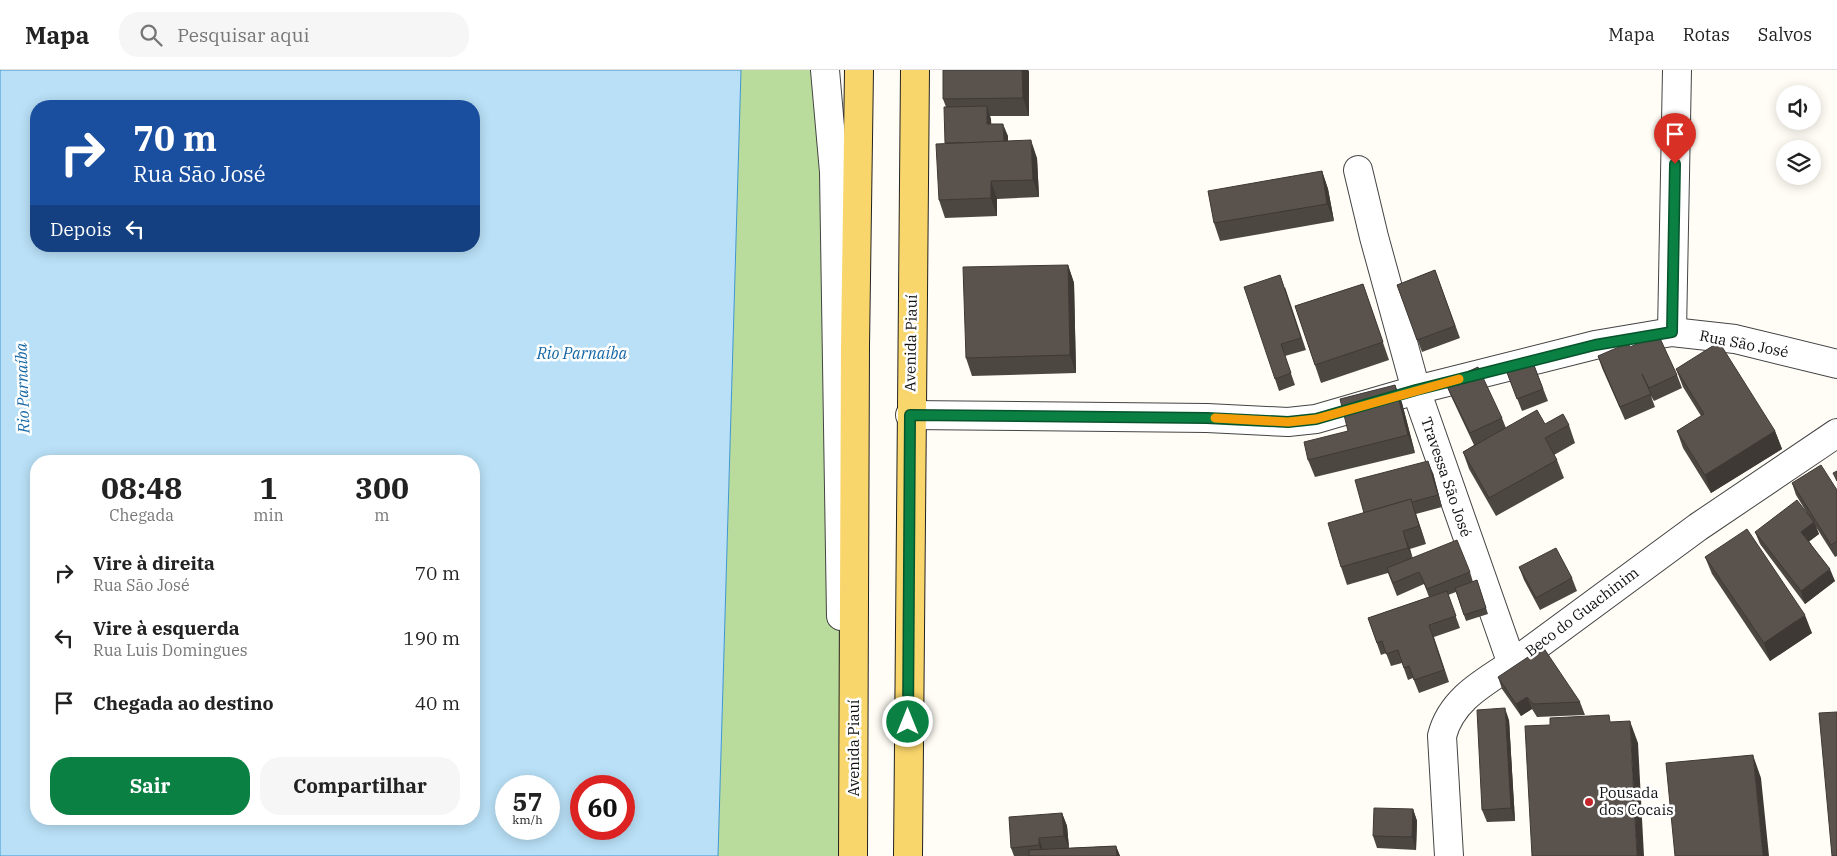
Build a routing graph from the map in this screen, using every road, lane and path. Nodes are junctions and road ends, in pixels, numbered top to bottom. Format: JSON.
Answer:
{"nodes":[{"id":1,"x":825,"y":70,"type":"edge"},
{"id":2,"x":915,"y":70,"type":"edge"},
{"id":3,"x":1677,"y":70,"type":"edge"},
{"id":4,"x":859,"y":74,"type":"edge"},
{"id":5,"x":1358,"y":170,"type":"dead end"},
{"id":6,"x":1672,"y":332,"type":"junction"},
{"id":7,"x":1837,"y":364,"type":"edge"},
{"id":8,"x":1416,"y":390,"type":"junction"},
{"id":9,"x":910,"y":415,"type":"junction"},
{"id":10,"x":1837,"y":434,"type":"edge"},
{"id":11,"x":1512,"y":664,"type":"junction"},
{"id":12,"x":842,"y":856,"type":"edge"},
{"id":13,"x":853,"y":856,"type":"edge"},
{"id":14,"x":908,"y":856,"type":"edge"},
{"id":15,"x":1449,"y":856,"type":"edge"}],
"edges":[{"from":1,"to":12,"type":"street"},
{"from":2,"to":9,"type":"main road","name":"Avenida Piauí"},
{"from":3,"to":6,"type":"street"},
{"from":4,"to":13,"type":"main road","name":"Avenida Piauí"},
{"from":5,"to":8,"type":"street","name":"Travessa São José"},
{"from":6,"to":7,"type":"street","name":"Rua São José"},
{"from":6,"to":8,"type":"street","name":"Rua São José"},
{"from":8,"to":9,"type":"street","name":"Rua São José"},
{"from":8,"to":11,"type":"street","name":"Travessa São José"},
{"from":9,"to":14,"type":"main road","name":"Avenida Piauí"},
{"from":10,"to":11,"type":"street","name":"Beco do Guachinim"},
{"from":11,"to":15,"type":"street","name":"Beco do Guachinim"}]}
